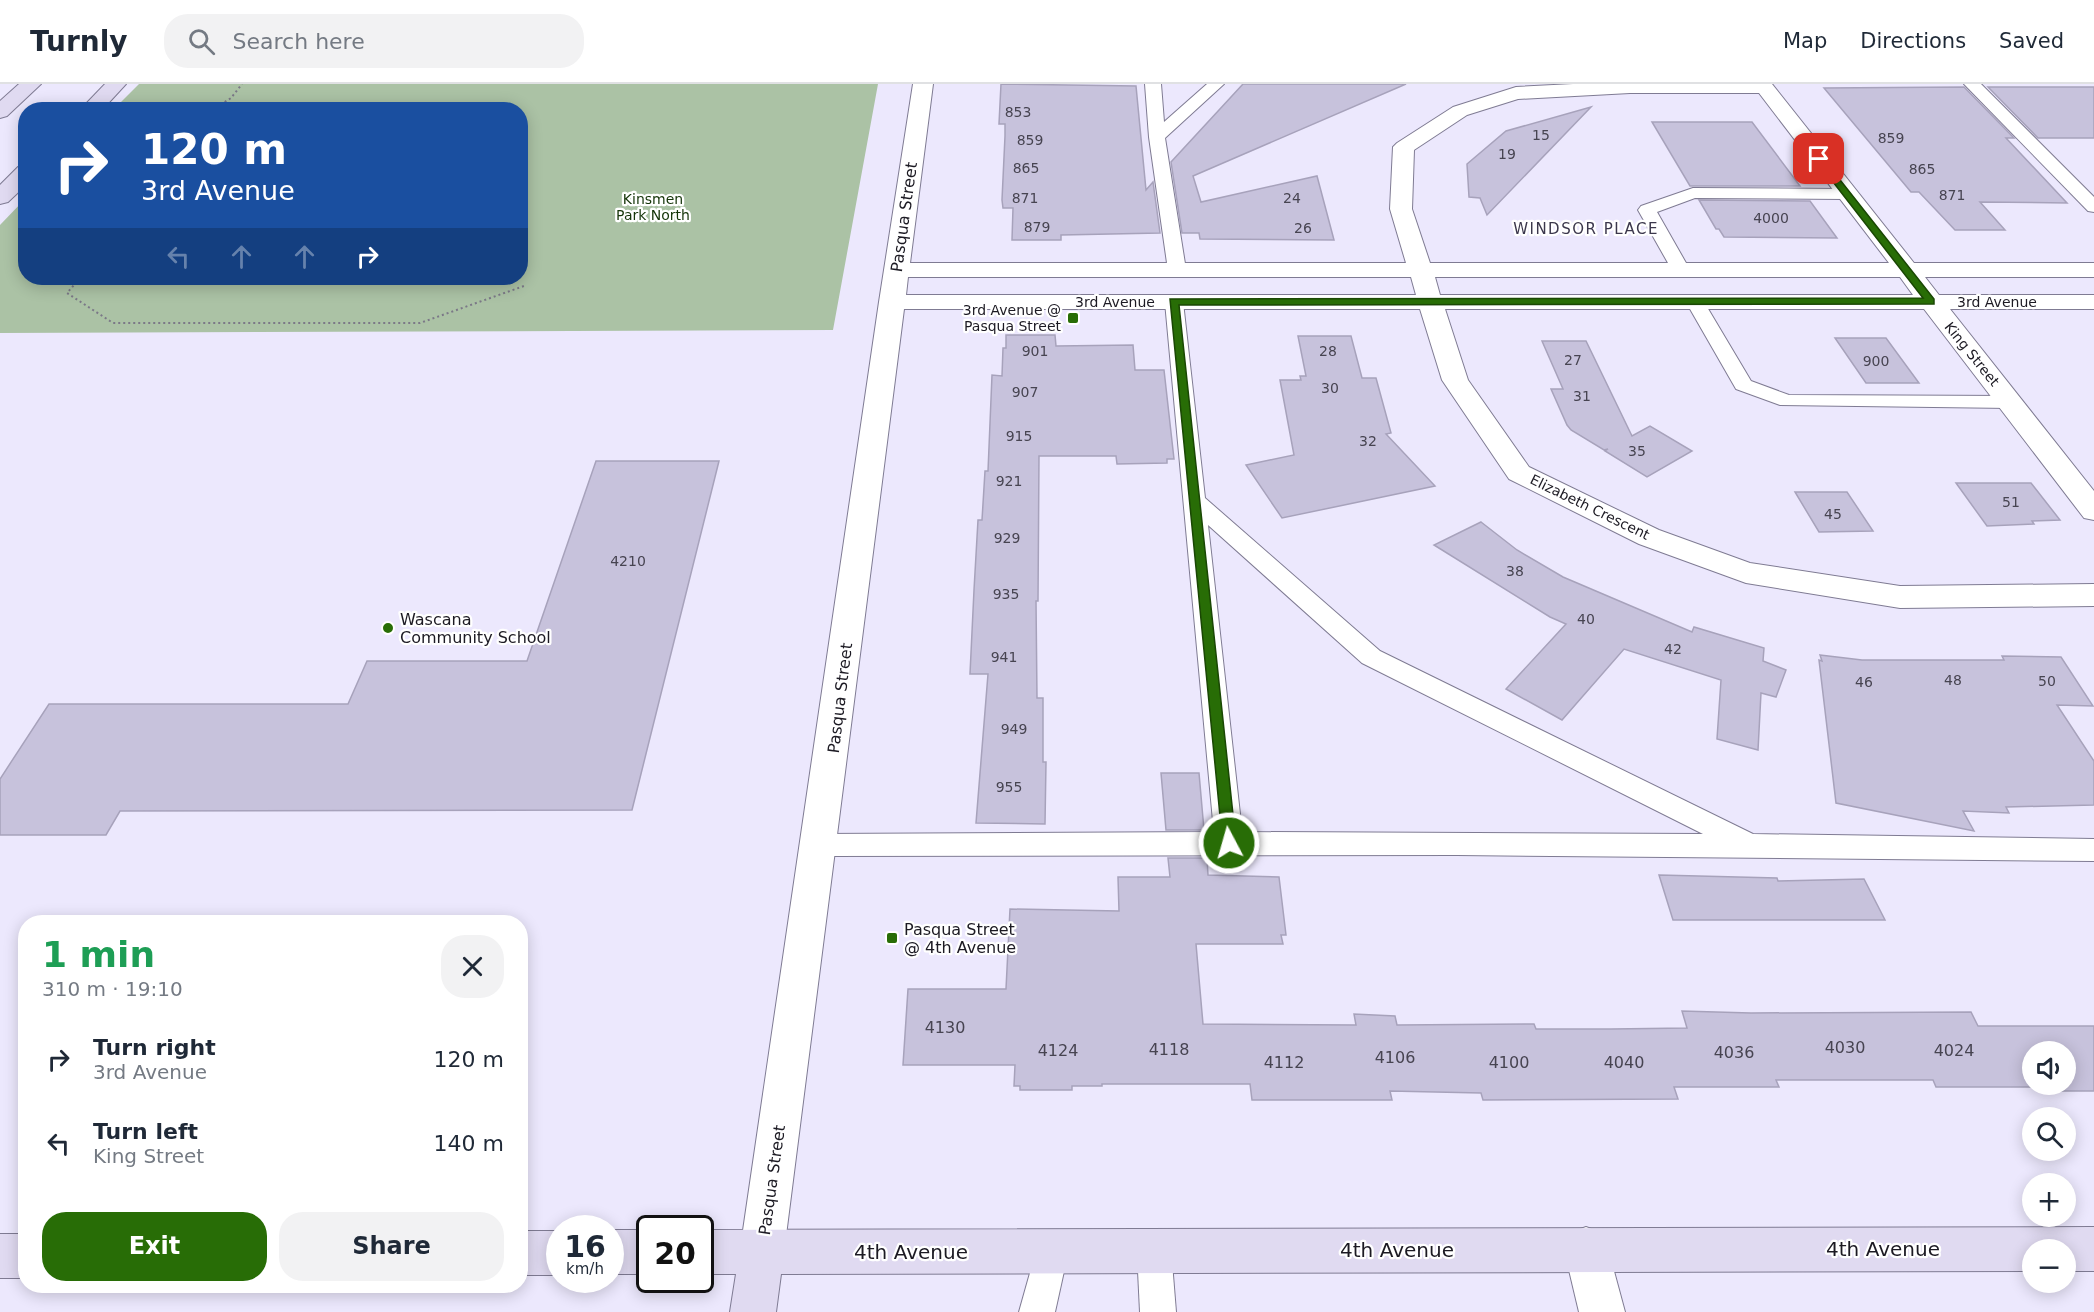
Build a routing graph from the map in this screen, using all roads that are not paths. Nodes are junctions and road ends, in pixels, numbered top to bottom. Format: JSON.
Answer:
{"nodes":[{"id":1,"x":31,"y":84,"type":"edge"},
{"id":2,"x":116,"y":84,"type":"edge"},
{"id":3,"x":922,"y":84,"type":"edge"},
{"id":4,"x":1153,"y":84,"type":"edge"},
{"id":5,"x":1216,"y":84,"type":"edge"},
{"id":6,"x":1972,"y":84,"type":"edge"},
{"id":7,"x":1763,"y":86,"type":"edge"},
{"id":8,"x":98,"y":102,"type":"edge"},
{"id":9,"x":0,"y":112,"type":"edge"},
{"id":10,"x":1157,"y":137,"type":"junction"},
{"id":11,"x":18,"y":180,"type":"edge"},
{"id":12,"x":1846,"y":194,"type":"junction"},
{"id":13,"x":0,"y":197,"type":"edge"},
{"id":14,"x":2094,"y":207,"type":"edge"},
{"id":15,"x":1177,"y":270,"type":"junction"},
{"id":16,"x":1420,"y":270,"type":"junction"},
{"id":17,"x":1681,"y":270,"type":"junction"},
{"id":18,"x":1905,"y":270,"type":"junction"},
{"id":19,"x":2094,"y":270,"type":"edge"},
{"id":20,"x":894,"y":286,"type":"junction"},
{"id":21,"x":1174,"y":302,"type":"junction"},
{"id":22,"x":1430,"y":302,"type":"junction"},
{"id":23,"x":1695,"y":302,"type":"junction"},
{"id":24,"x":1930,"y":302,"type":"junction"},
{"id":25,"x":2094,"y":302,"type":"edge"},
{"id":26,"x":2010,"y":402,"type":"junction"},
{"id":27,"x":1194,"y":500,"type":"junction"},
{"id":28,"x":2094,"y":511,"type":"edge"},
{"id":29,"x":2094,"y":595,"type":"edge"},
{"id":30,"x":1229,"y":843,"type":"junction"},
{"id":31,"x":820,"y":845,"type":"junction"},
{"id":32,"x":1748,"y":845,"type":"junction"},
{"id":33,"x":2094,"y":850,"type":"edge"},
{"id":34,"x":1586,"y":1249,"type":"junction"},
{"id":35,"x":2094,"y":1249,"type":"edge"},
{"id":36,"x":1154,"y":1250,"type":"junction"},
{"id":37,"x":762,"y":1251,"type":"junction"},
{"id":38,"x":714,"y":1252,"type":"edge"},
{"id":39,"x":1051,"y":1252,"type":"junction"},
{"id":40,"x":528,"y":1253,"type":"edge"},
{"id":41,"x":546,"y":1253,"type":"edge"},
{"id":42,"x":18,"y":1256,"type":"edge"},
{"id":43,"x":0,"y":1257,"type":"edge"},
{"id":44,"x":753,"y":1312,"type":"edge"},
{"id":45,"x":1037,"y":1312,"type":"edge"},
{"id":46,"x":1158,"y":1312,"type":"edge"},
{"id":47,"x":1602,"y":1312,"type":"edge"}],
"edges":[{"from":1,"to":9,"type":"street"},
{"from":2,"to":8,"type":"street"},
{"from":3,"to":20,"type":"street","name":"Pasqua Street"},
{"from":4,"to":10,"type":"lane"},
{"from":5,"to":10,"type":"lane"},
{"from":6,"to":14,"type":"lane"},
{"from":7,"to":12,"type":"street","name":"King Street"},
{"from":7,"to":16,"type":"street","name":"Elizabeth Crescent"},
{"from":10,"to":15,"type":"lane"},
{"from":11,"to":13,"type":"street"},
{"from":12,"to":17,"type":"lane"},
{"from":12,"to":18,"type":"street","name":"King Street"},
{"from":15,"to":16,"type":"street","name":"3rd Avenue"},
{"from":15,"to":20,"type":"street","name":"3rd Avenue"},
{"from":16,"to":17,"type":"street","name":"3rd Avenue"},
{"from":16,"to":22,"type":"street","name":"Elizabeth Crescent"},
{"from":17,"to":18,"type":"street","name":"3rd Avenue"},
{"from":18,"to":19,"type":"street","name":"3rd Avenue"},
{"from":18,"to":24,"type":"street","name":"King Street"},
{"from":20,"to":21,"type":"street","name":"3rd Avenue"},
{"from":20,"to":31,"type":"street","name":"Pasqua Street"},
{"from":21,"to":22,"type":"street","name":"3rd Avenue"},
{"from":21,"to":27,"type":"lane"},
{"from":22,"to":23,"type":"street","name":"3rd Avenue"},
{"from":22,"to":29,"type":"street","name":"Elizabeth Crescent"},
{"from":23,"to":24,"type":"street","name":"3rd Avenue"},
{"from":23,"to":26,"type":"lane"},
{"from":24,"to":25,"type":"street","name":"3rd Avenue"},
{"from":24,"to":26,"type":"street","name":"King Street"},
{"from":26,"to":28,"type":"street","name":"King Street"},
{"from":27,"to":30,"type":"lane"},
{"from":27,"to":32,"type":"lane"},
{"from":30,"to":31,"type":"lane"},
{"from":30,"to":32,"type":"lane"},
{"from":31,"to":37,"type":"street","name":"Pasqua Street"},
{"from":32,"to":33,"type":"lane"},
{"from":34,"to":35,"type":"street","name":"4th Avenue"},
{"from":34,"to":36,"type":"street","name":"4th Avenue"},
{"from":34,"to":47,"type":"street"},
{"from":36,"to":39,"type":"street","name":"4th Avenue"},
{"from":36,"to":46,"type":"lane"},
{"from":37,"to":38,"type":"street","name":"4th Avenue"},
{"from":37,"to":39,"type":"street","name":"4th Avenue"},
{"from":37,"to":44,"type":"street","name":"Pasqua Street"},
{"from":39,"to":45,"type":"lane"},
{"from":40,"to":41,"type":"street"},
{"from":42,"to":43,"type":"street"}]}
